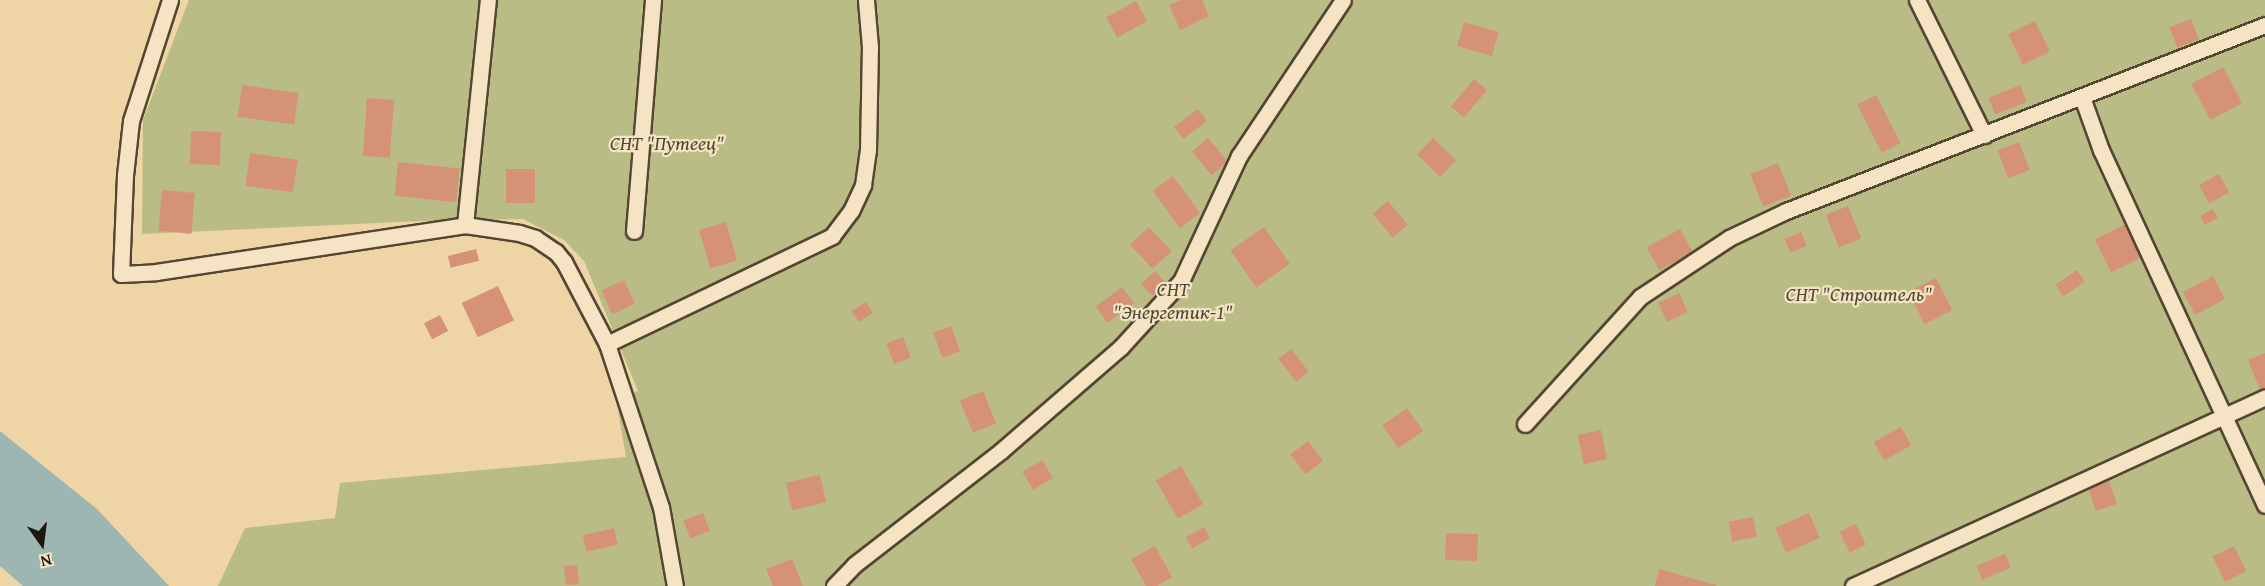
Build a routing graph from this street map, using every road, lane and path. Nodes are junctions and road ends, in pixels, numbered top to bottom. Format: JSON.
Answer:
{"nodes":[{"id":1,"x":170,"y":0,"type":"edge"},
{"id":2,"x":488,"y":0,"type":"edge"},
{"id":3,"x":653,"y":0,"type":"edge"},
{"id":4,"x":866,"y":0,"type":"edge"},
{"id":5,"x":1343,"y":0,"type":"edge"},
{"id":6,"x":1917,"y":0,"type":"edge"},
{"id":7,"x":2265,"y":25,"type":"edge"},
{"id":8,"x":2082,"y":97,"type":"junction"},
{"id":9,"x":1984,"y":135,"type":"junction"},
{"id":10,"x":465,"y":225,"type":"junction"},
{"id":11,"x":634,"y":231,"type":"dead end"},
{"id":12,"x":607,"y":344,"type":"junction"},
{"id":13,"x":2265,"y":398,"type":"edge"},
{"id":14,"x":2223,"y":415,"type":"junction"},
{"id":15,"x":1525,"y":424,"type":"dead end"},
{"id":16,"x":2265,"y":505,"type":"edge"},
{"id":17,"x":675,"y":586,"type":"edge"},
{"id":18,"x":834,"y":586,"type":"edge"},
{"id":19,"x":1853,"y":586,"type":"edge"}],
"edges":[{"from":1,"to":10,"type":"lane"},
{"from":2,"to":10,"type":"lane"},
{"from":3,"to":11,"type":"lane"},
{"from":4,"to":12,"type":"lane"},
{"from":5,"to":18,"type":"lane"},
{"from":6,"to":9,"type":"lane"},
{"from":7,"to":8,"type":"lane"},
{"from":8,"to":9,"type":"lane"},
{"from":8,"to":14,"type":"lane"},
{"from":9,"to":15,"type":"lane"},
{"from":10,"to":12,"type":"lane"},
{"from":12,"to":17,"type":"lane"},
{"from":13,"to":14,"type":"lane"},
{"from":14,"to":16,"type":"lane"},
{"from":14,"to":19,"type":"lane"}]}
